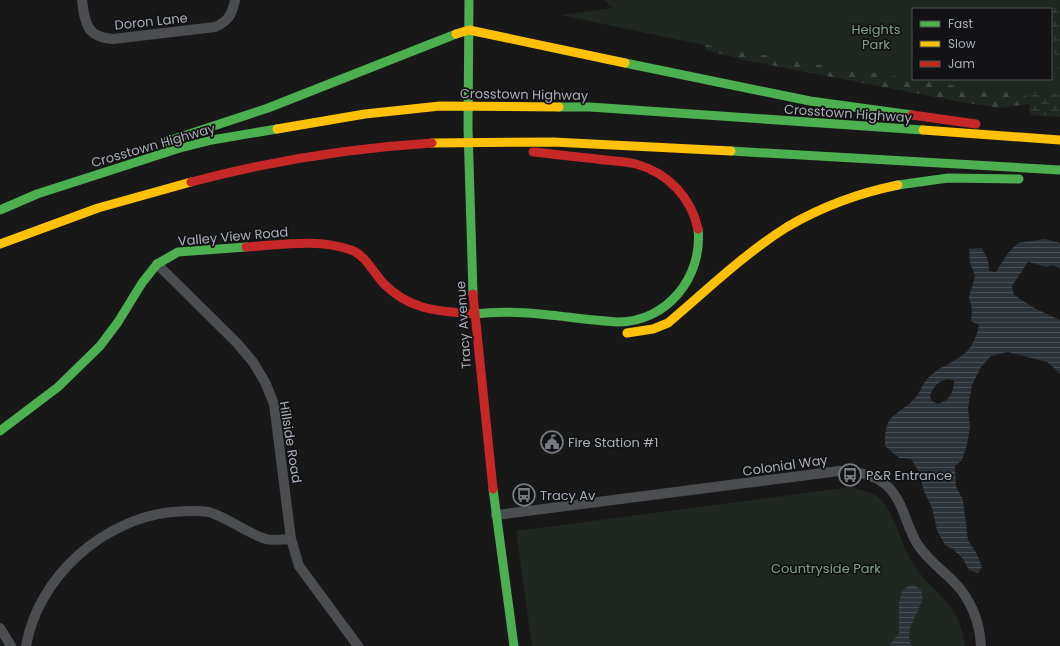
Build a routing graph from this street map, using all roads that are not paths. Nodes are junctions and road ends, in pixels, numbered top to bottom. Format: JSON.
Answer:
{"nodes":[{"id":1,"x":82,"y":0,"type":"edge"},
{"id":2,"x":235,"y":0,"type":"edge"},
{"id":3,"x":469,"y":0,"type":"edge"},
{"id":4,"x":469,"y":30,"type":"junction"},
{"id":5,"x":1060,"y":136,"type":"edge"},
{"id":6,"x":1060,"y":140,"type":"edge"},
{"id":7,"x":367,"y":149,"type":"junction"},
{"id":8,"x":1060,"y":170,"type":"edge"},
{"id":9,"x":1029,"y":180,"type":"dead end"},
{"id":10,"x":37,"y":194,"type":"junction"},
{"id":11,"x":0,"y":210,"type":"edge"},
{"id":12,"x":0,"y":244,"type":"edge"},
{"id":13,"x":157,"y":264,"type":"junction"},
{"id":14,"x":474,"y":314,"type":"junction"},
{"id":15,"x":525,"y":322,"type":"dead end"},
{"id":16,"x":619,"y":333,"type":"dead end"},
{"id":17,"x":0,"y":431,"type":"edge"},
{"id":18,"x":496,"y":515,"type":"junction"},
{"id":19,"x":291,"y":539,"type":"junction"},
{"id":20,"x":0,"y":628,"type":"edge"},
{"id":21,"x":11,"y":646,"type":"edge"},
{"id":22,"x":26,"y":646,"type":"edge"},
{"id":23,"x":358,"y":646,"type":"edge"},
{"id":24,"x":514,"y":646,"type":"edge"},
{"id":25,"x":981,"y":646,"type":"edge"}],
"edges":[{"from":1,"to":2,"type":"street","name":"Doron Lane"},
{"from":3,"to":4,"type":"main road","name":"Tracy Avenue"},
{"from":4,"to":5,"type":"main road"},
{"from":4,"to":10,"type":"main road"},
{"from":4,"to":14,"type":"main road","name":"Tracy Avenue"},
{"from":6,"to":10,"type":"main road","name":"Crosstown Highway"},
{"from":7,"to":8,"type":"main road"},
{"from":7,"to":12,"type":"main road"},
{"from":7,"to":14,"type":"main road"},
{"from":9,"to":16,"type":"main road"},
{"from":10,"to":11,"type":"main road","name":"Crosstown Highway"},
{"from":13,"to":14,"type":"main road","name":"Valley View Road"},
{"from":13,"to":17,"type":"main road","name":"Valley View Road"},
{"from":13,"to":19,"type":"street","name":"Hillside Road"},
{"from":14,"to":15,"type":"main road"},
{"from":14,"to":18,"type":"main road","name":"Tracy Avenue"},
{"from":18,"to":24,"type":"main road","name":"Tracy Avenue"},
{"from":18,"to":25,"type":"street","name":"Colonial Way"},
{"from":19,"to":22,"type":"street"},
{"from":19,"to":23,"type":"street","name":"Hillside Road"},
{"from":20,"to":21,"type":"street"}]}
